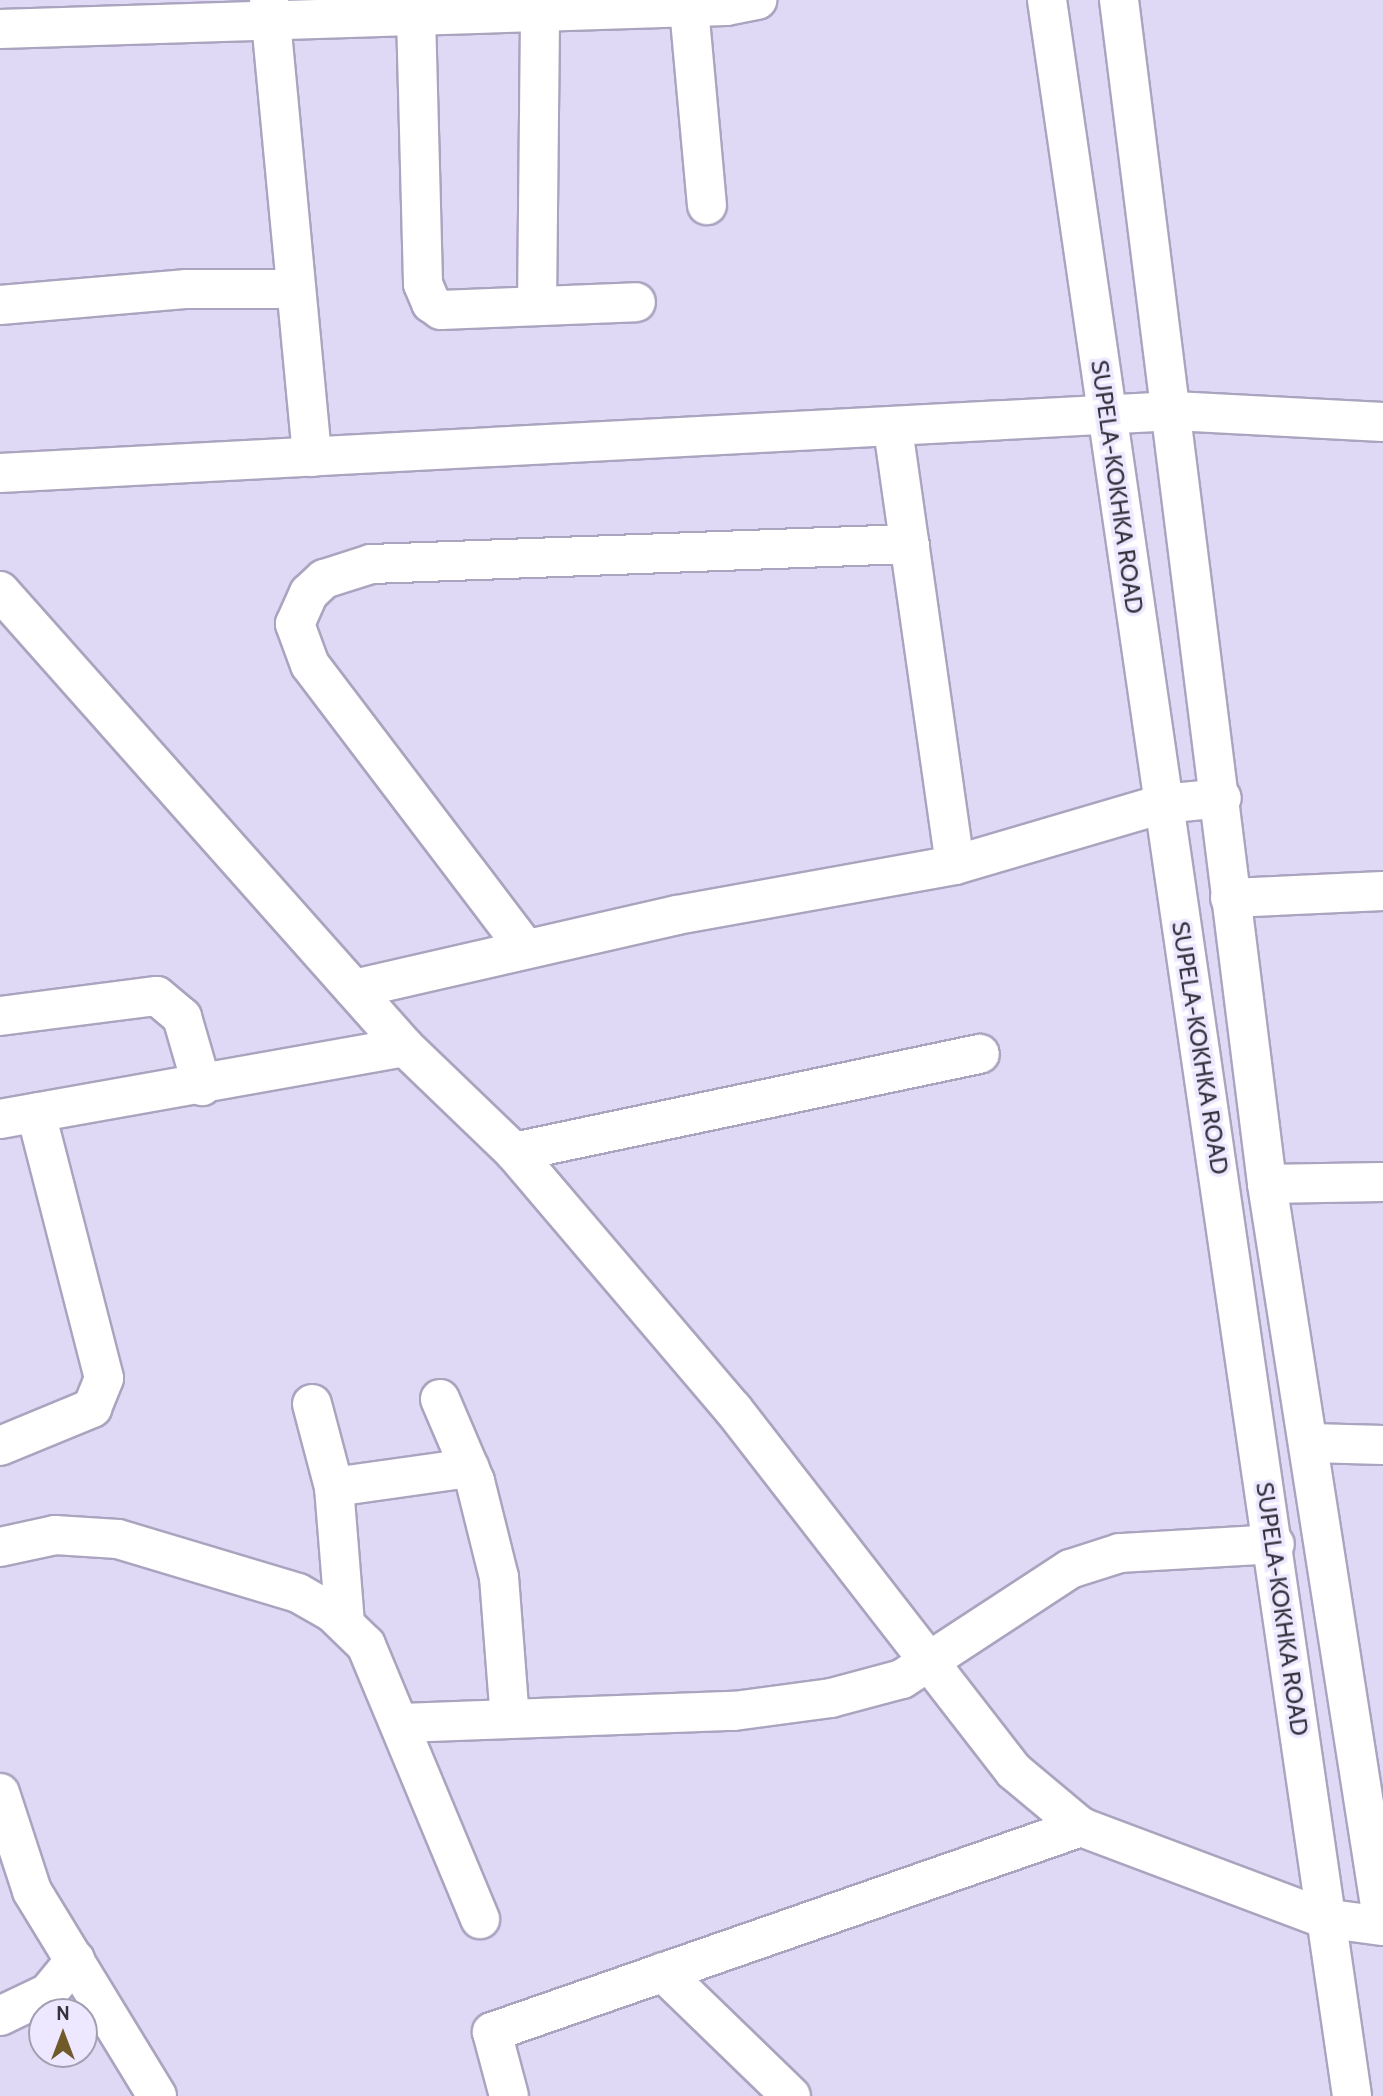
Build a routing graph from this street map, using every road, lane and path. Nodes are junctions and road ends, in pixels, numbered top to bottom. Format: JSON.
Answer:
{"nodes":[{"id":1,"x":757,"y":0,"type":"edge"},
{"id":2,"x":1047,"y":0,"type":"edge"},
{"id":3,"x":1119,"y":0,"type":"edge"},
{"id":4,"x":472,"y":7,"type":"edge"},
{"id":5,"x":689,"y":8,"type":"junction"},
{"id":6,"x":270,"y":10,"type":"edge"},
{"id":7,"x":540,"y":12,"type":"junction"},
{"id":8,"x":416,"y":15,"type":"junction"},
{"id":9,"x":0,"y":29,"type":"edge"},
{"id":10,"x":707,"y":205,"type":"dead end"},
{"id":11,"x":296,"y":289,"type":"junction"},
{"id":12,"x":636,"y":302,"type":"dead end"},
{"id":13,"x":0,"y":305,"type":"edge"},
{"id":14,"x":537,"y":306,"type":"junction"},
{"id":15,"x":1174,"y":411,"type":"junction"},
{"id":16,"x":1108,"y":416,"type":"junction"},
{"id":17,"x":1383,"y":422,"type":"edge"},
{"id":18,"x":893,"y":429,"type":"junction"},
{"id":19,"x":312,"y":457,"type":"junction"},
{"id":20,"x":0,"y":472,"type":"edge"},
{"id":21,"x":910,"y":544,"type":"junction"},
{"id":22,"x":0,"y":591,"type":"edge"},
{"id":23,"x":1222,"y":798,"type":"junction"},
{"id":24,"x":1162,"y":803,"type":"junction"},
{"id":25,"x":955,"y":865,"type":"junction"},
{"id":26,"x":1383,"y":891,"type":"edge"},
{"id":27,"x":1230,"y":898,"type":"junction"},
{"id":28,"x":525,"y":948,"type":"junction"},
{"id":29,"x":354,"y":989,"type":"junction"},
{"id":30,"x":0,"y":1016,"type":"edge"},
{"id":31,"x":405,"y":1047,"type":"junction"},
{"id":32,"x":980,"y":1054,"type":"dead end"},
{"id":33,"x":202,"y":1086,"type":"junction"},
{"id":34,"x":18,"y":1116,"type":"edge"},
{"id":35,"x":529,"y":1172,"type":"junction"},
{"id":36,"x":1383,"y":1182,"type":"edge"},
{"id":37,"x":1267,"y":1184,"type":"junction"},
{"id":38,"x":440,"y":1399,"type":"dead end"},
{"id":39,"x":312,"y":1404,"type":"dead end"},
{"id":40,"x":1311,"y":1443,"type":"junction"},
{"id":41,"x":1383,"y":1445,"type":"edge"},
{"id":42,"x":0,"y":1446,"type":"edge"},
{"id":43,"x":470,"y":1468,"type":"junction"},
{"id":44,"x":334,"y":1487,"type":"junction"},
{"id":45,"x":1275,"y":1544,"type":"junction"},
{"id":46,"x":0,"y":1548,"type":"edge"},
{"id":47,"x":345,"y":1624,"type":"junction"},
{"id":48,"x":926,"y":1665,"type":"junction"},
{"id":49,"x":510,"y":1719,"type":"junction"},
{"id":50,"x":402,"y":1723,"type":"junction"},
{"id":51,"x":0,"y":1793,"type":"edge"},
{"id":52,"x":1081,"y":1827,"type":"junction"},
{"id":53,"x":1323,"y":1918,"type":"junction"},
{"id":54,"x":480,"y":1919,"type":"dead end"},
{"id":55,"x":1383,"y":1926,"type":"edge"},
{"id":56,"x":75,"y":1960,"type":"junction"},
{"id":57,"x":663,"y":1972,"type":"junction"},
{"id":58,"x":0,"y":2016,"type":"edge"},
{"id":59,"x":158,"y":2096,"type":"edge"},
{"id":60,"x":509,"y":2096,"type":"edge"},
{"id":61,"x":791,"y":2096,"type":"edge"},
{"id":62,"x":1352,"y":2096,"type":"edge"}],
"edges":[{"from":1,"to":5,"type":"street"},
{"from":2,"to":16,"type":"street","name":"SUPELA-KOKHKA ROAD"},
{"from":3,"to":15,"type":"street","name":"SUPELA-KOKHKA ROAD"},
{"from":4,"to":7,"type":"street"},
{"from":4,"to":8,"type":"street"},
{"from":5,"to":7,"type":"street"},
{"from":5,"to":10,"type":"street"},
{"from":6,"to":8,"type":"street"},
{"from":6,"to":9,"type":"street"},
{"from":6,"to":11,"type":"street"},
{"from":7,"to":14,"type":"street"},
{"from":8,"to":14,"type":"street"},
{"from":11,"to":13,"type":"street"},
{"from":11,"to":19,"type":"street"},
{"from":12,"to":14,"type":"street"},
{"from":15,"to":16,"type":"street"},
{"from":15,"to":17,"type":"street"},
{"from":15,"to":23,"type":"street","name":"SUPELA-KOKHKA ROAD"},
{"from":16,"to":18,"type":"street"},
{"from":16,"to":24,"type":"street","name":"SUPELA-KOKHKA ROAD"},
{"from":18,"to":19,"type":"street"},
{"from":18,"to":21,"type":"street"},
{"from":19,"to":20,"type":"street"},
{"from":21,"to":25,"type":"street"},
{"from":21,"to":28,"type":"street"},
{"from":22,"to":29,"type":"street"},
{"from":23,"to":24,"type":"street"},
{"from":23,"to":27,"type":"street","name":"SUPELA-KOKHKA ROAD"},
{"from":24,"to":25,"type":"street"},
{"from":24,"to":45,"type":"street","name":"SUPELA-KOKHKA ROAD"},
{"from":25,"to":28,"type":"street"},
{"from":26,"to":27,"type":"street"},
{"from":27,"to":37,"type":"street","name":"SUPELA-KOKHKA ROAD"},
{"from":28,"to":29,"type":"street"},
{"from":29,"to":31,"type":"street"},
{"from":30,"to":33,"type":"street"},
{"from":31,"to":33,"type":"street"},
{"from":31,"to":35,"type":"street"},
{"from":32,"to":35,"type":"street"},
{"from":33,"to":34,"type":"street"},
{"from":34,"to":42,"type":"street"},
{"from":35,"to":48,"type":"street"},
{"from":36,"to":37,"type":"street"},
{"from":37,"to":40,"type":"street","name":"SUPELA-KOKHKA ROAD"},
{"from":38,"to":43,"type":"street"},
{"from":39,"to":44,"type":"street"},
{"from":40,"to":41,"type":"street"},
{"from":40,"to":55,"type":"street","name":"SUPELA-KOKHKA ROAD"},
{"from":43,"to":44,"type":"street"},
{"from":43,"to":49,"type":"street"},
{"from":44,"to":47,"type":"street"},
{"from":45,"to":48,"type":"street"},
{"from":45,"to":53,"type":"street","name":"SUPELA-KOKHKA ROAD"},
{"from":46,"to":47,"type":"street"},
{"from":47,"to":50,"type":"street"},
{"from":48,"to":49,"type":"street"},
{"from":48,"to":52,"type":"street"},
{"from":49,"to":50,"type":"street"},
{"from":50,"to":54,"type":"street"},
{"from":51,"to":56,"type":"street"},
{"from":52,"to":53,"type":"street"},
{"from":52,"to":57,"type":"street"},
{"from":53,"to":55,"type":"street"},
{"from":53,"to":62,"type":"street","name":"SUPELA-KOKHKA ROAD"},
{"from":56,"to":58,"type":"street"},
{"from":56,"to":59,"type":"street"},
{"from":57,"to":60,"type":"street"},
{"from":57,"to":61,"type":"street"}]}
